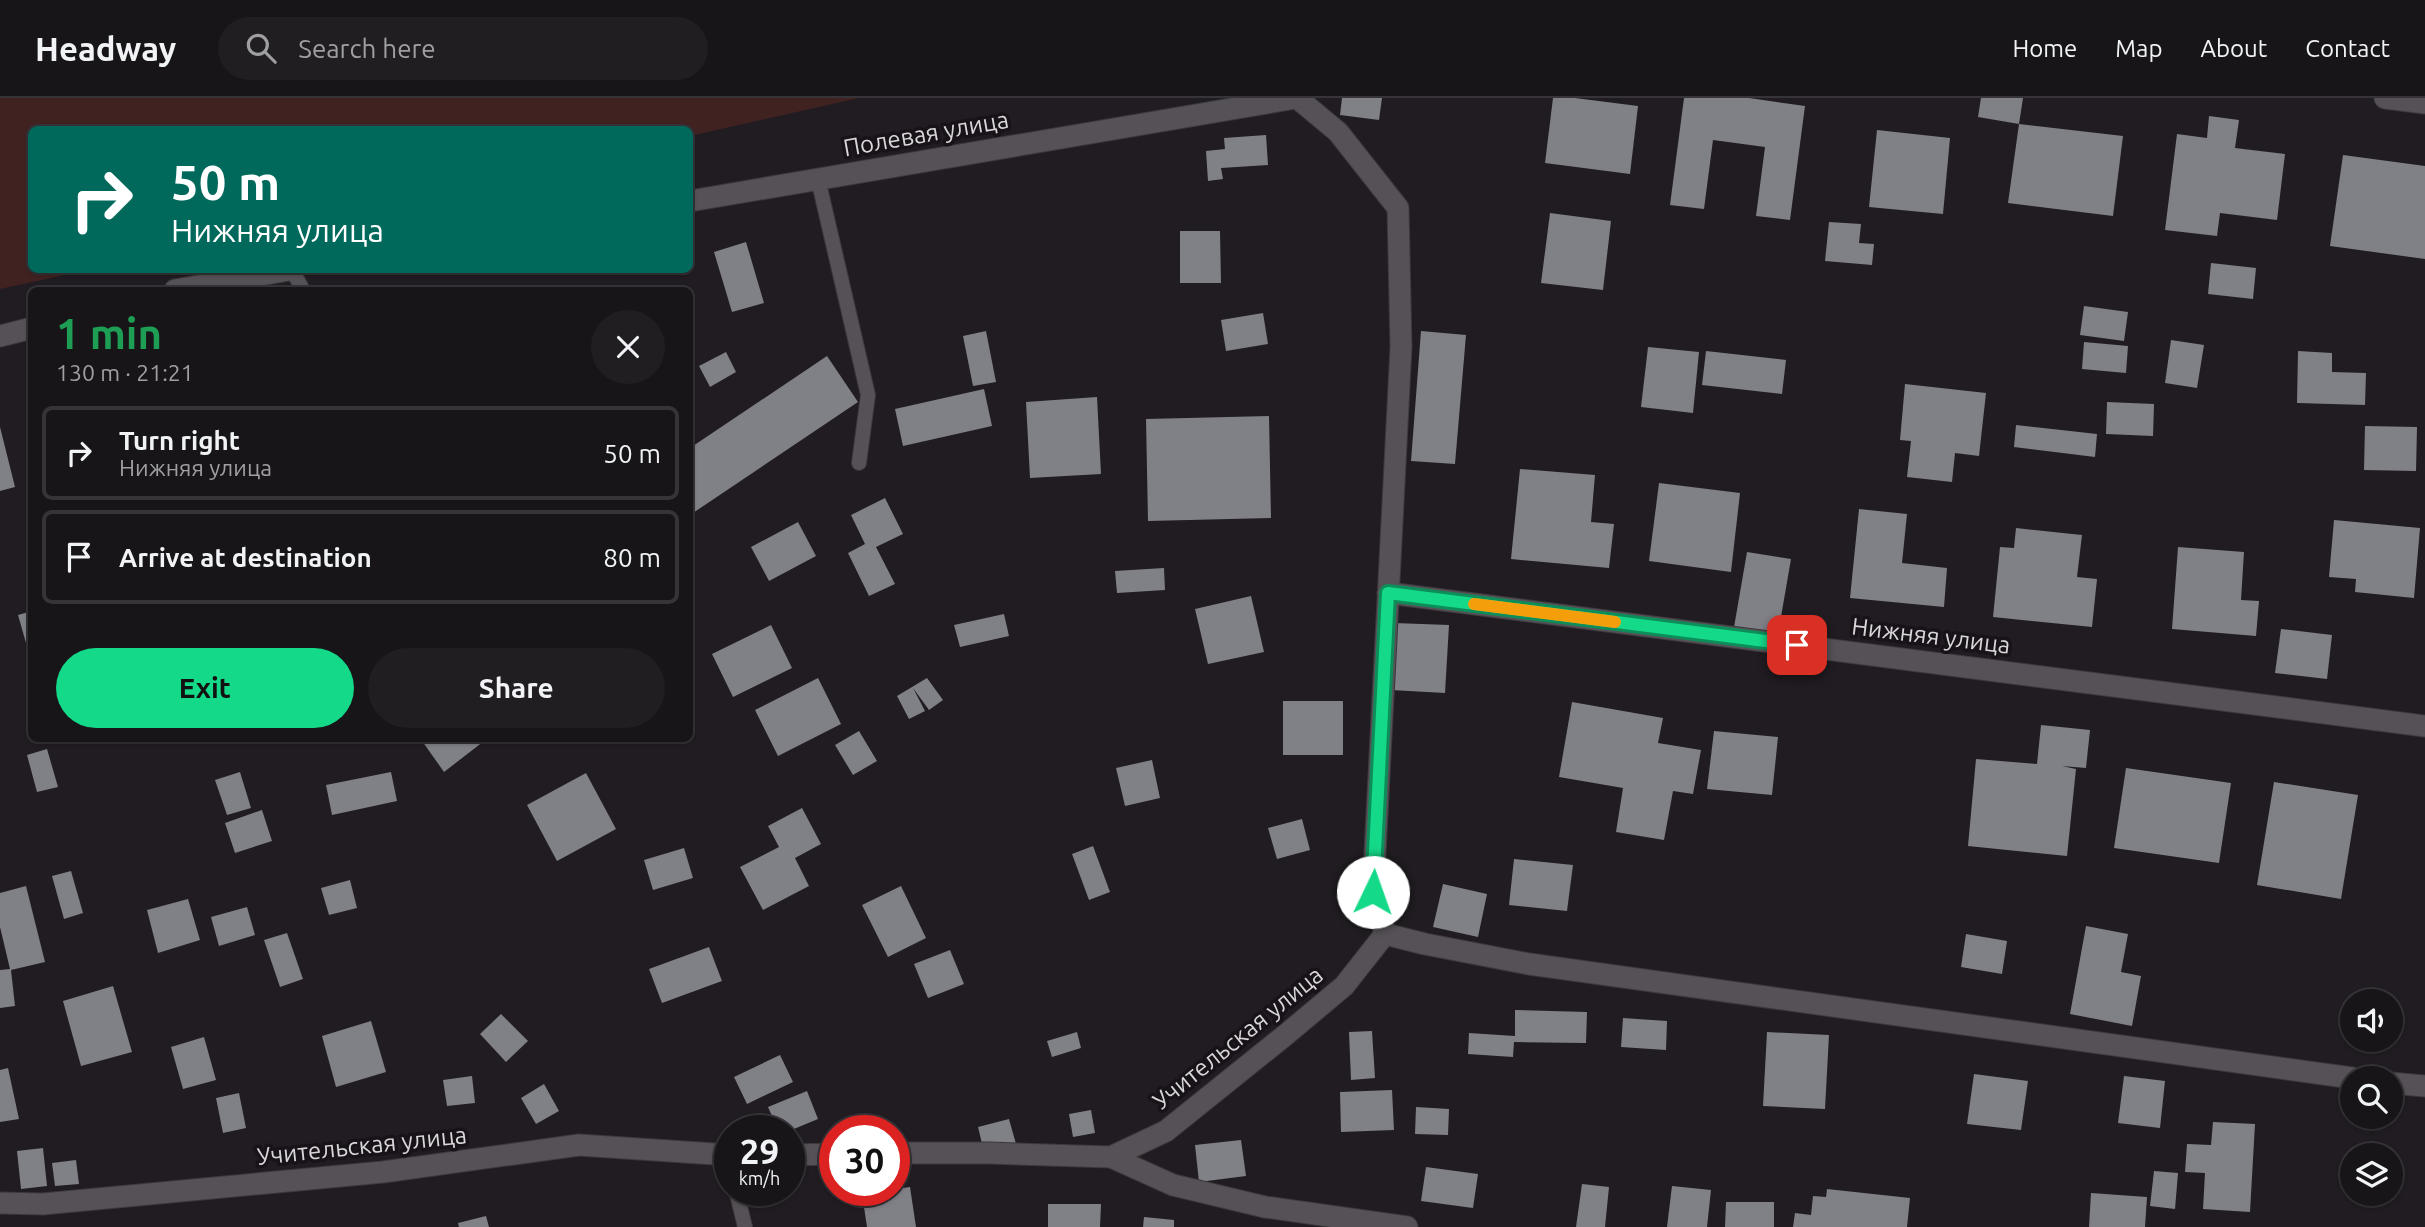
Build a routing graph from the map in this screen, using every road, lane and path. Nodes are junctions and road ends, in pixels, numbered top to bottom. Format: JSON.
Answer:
{"nodes":[{"id":1,"x":1296,"y":98,"type":"edge"},
{"id":2,"x":2385,"y":98,"type":"edge"},
{"id":3,"x":2425,"y":103,"type":"edge"},
{"id":4,"x":818,"y":179,"type":"junction"},
{"id":5,"x":693,"y":200,"type":"edge"},
{"id":6,"x":274,"y":273,"type":"edge"},
{"id":7,"x":192,"y":287,"type":"edge"},
{"id":8,"x":28,"y":329,"type":"edge"},
{"id":9,"x":0,"y":336,"type":"edge"},
{"id":10,"x":859,"y":463,"type":"dead end"},
{"id":11,"x":1388,"y":593,"type":"junction"},
{"id":12,"x":2425,"y":726,"type":"edge"},
{"id":13,"x":1385,"y":934,"type":"junction"},
{"id":14,"x":2340,"y":1076,"type":"edge"},
{"id":15,"x":2403,"y":1084,"type":"edge"},
{"id":16,"x":2425,"y":1086,"type":"edge"},
{"id":17,"x":910,"y":1153,"type":"edge"},
{"id":18,"x":714,"y":1157,"type":"edge"},
{"id":19,"x":1111,"y":1157,"type":"junction"},
{"id":20,"x":0,"y":1203,"type":"edge"},
{"id":21,"x":740,"y":1206,"type":"edge"},
{"id":22,"x":745,"y":1227,"type":"edge"},
{"id":23,"x":1407,"y":1227,"type":"edge"}],
"edges":[{"from":1,"to":4,"type":"street","name":"Полевая улица"},
{"from":1,"to":11,"type":"street"},
{"from":2,"to":3,"type":"street"},
{"from":4,"to":5,"type":"street","name":"Полевая улица"},
{"from":4,"to":10,"type":"lane"},
{"from":6,"to":7,"type":"street"},
{"from":8,"to":9,"type":"street"},
{"from":11,"to":12,"type":"street","name":"Нижняя улица"},
{"from":11,"to":13,"type":"street"},
{"from":13,"to":14,"type":"street"},
{"from":13,"to":19,"type":"street","name":"Учительская улица"},
{"from":15,"to":16,"type":"street"},
{"from":17,"to":19,"type":"street","name":"Учительская улица"},
{"from":18,"to":20,"type":"street","name":"Учительская улица"},
{"from":19,"to":23,"type":"street"},
{"from":21,"to":22,"type":"lane"}]}
